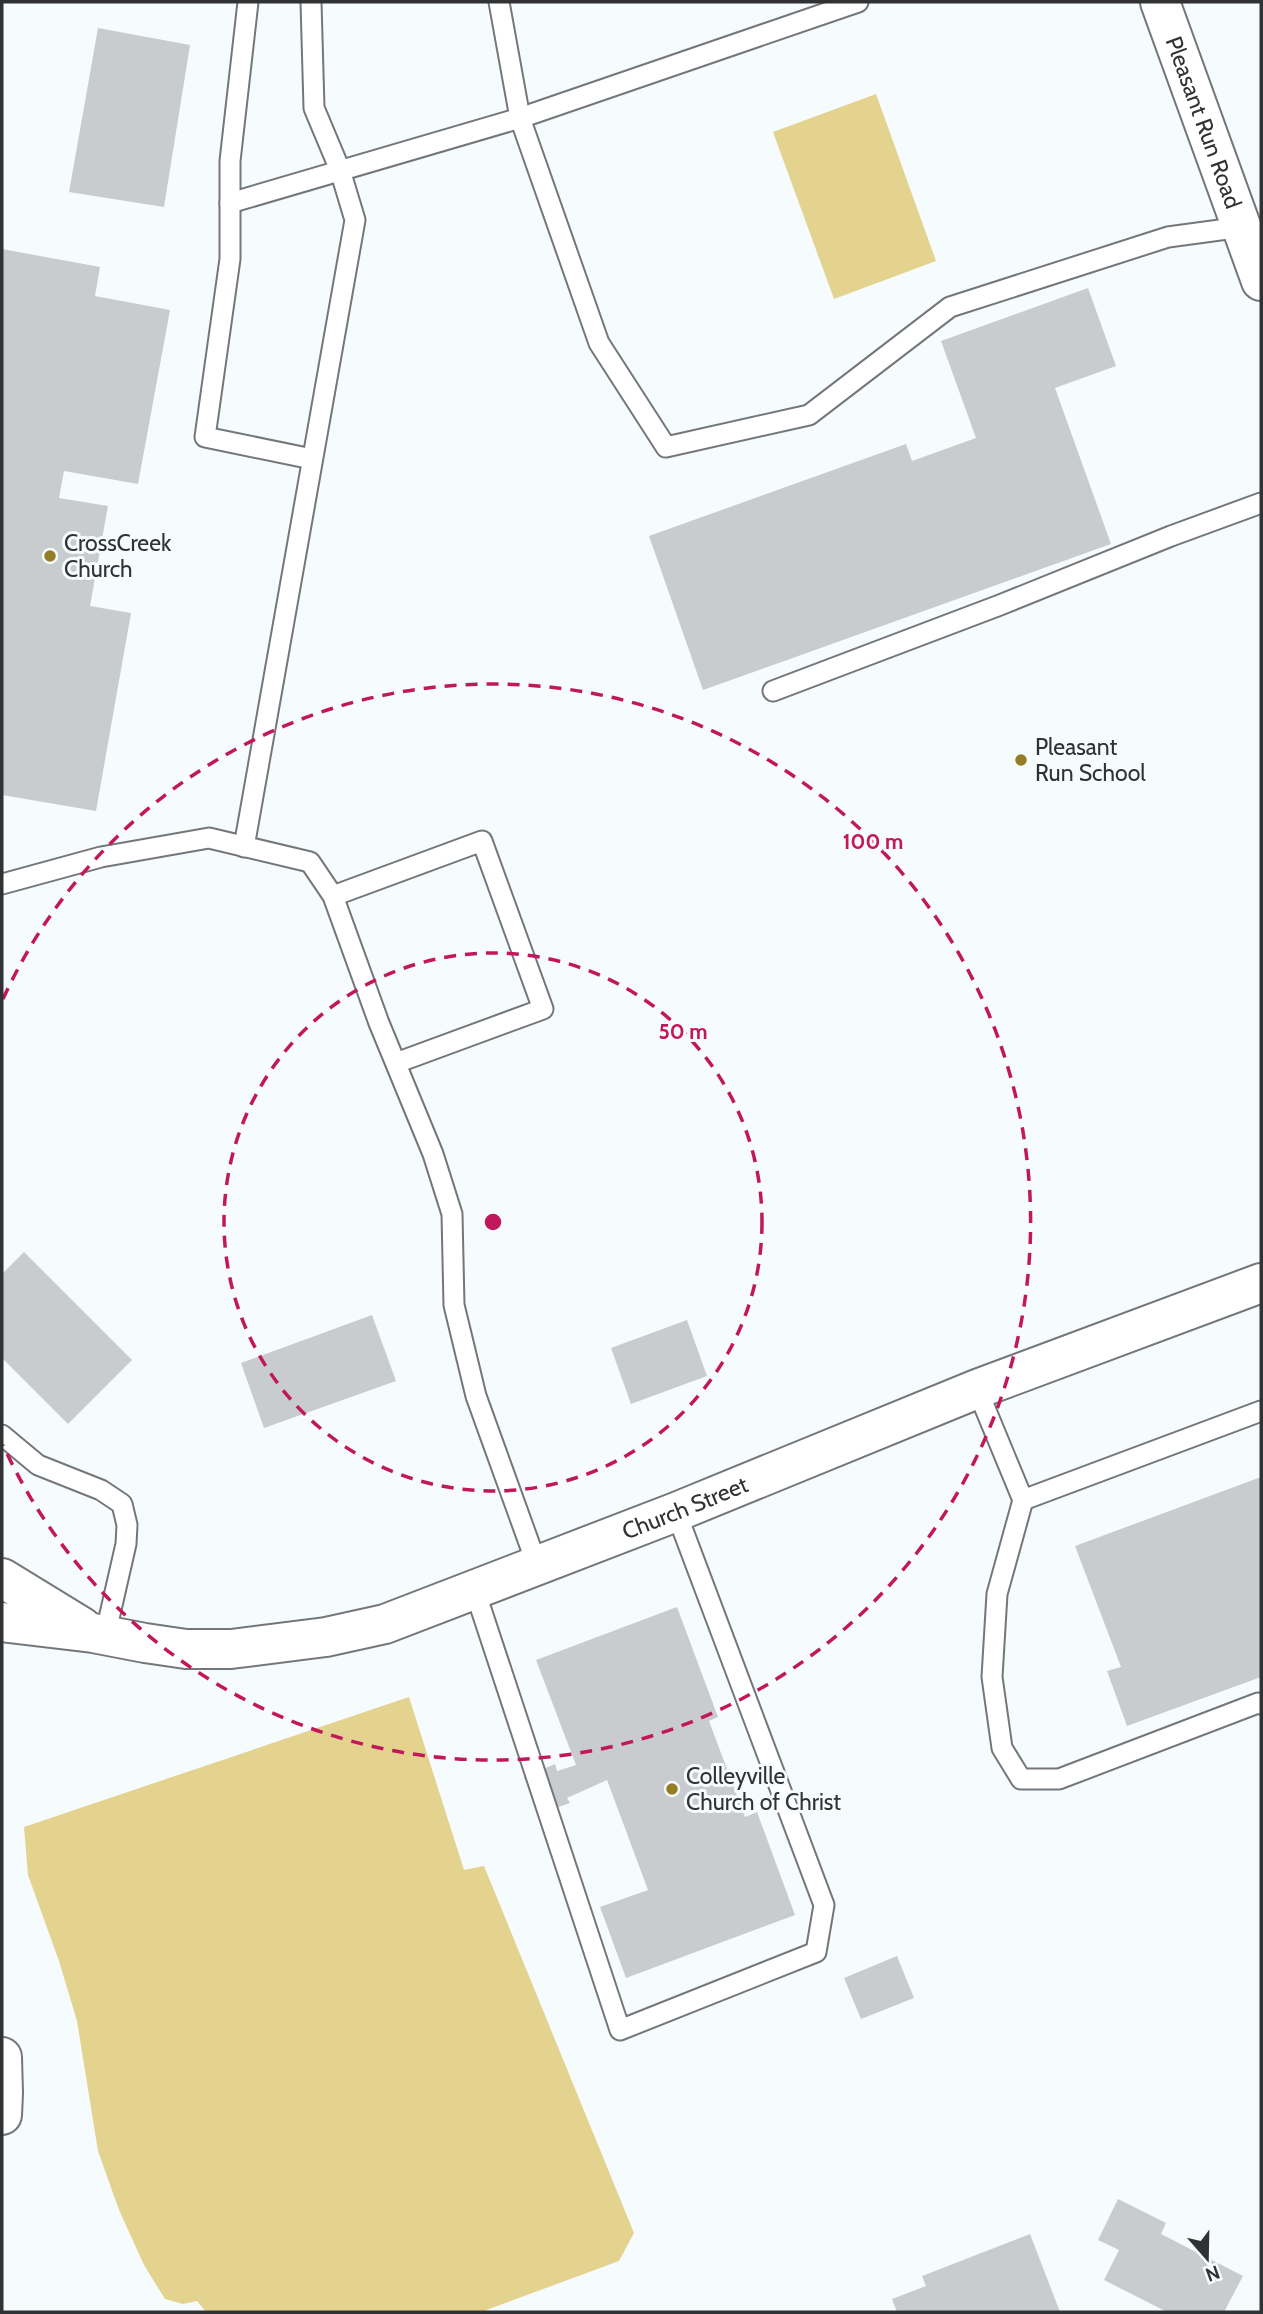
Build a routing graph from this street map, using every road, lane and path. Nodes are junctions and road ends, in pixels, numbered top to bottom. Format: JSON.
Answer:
{"nodes":[{"id":1,"x":248,"y":2,"type":"edge"},
{"id":2,"x":311,"y":2,"type":"edge"},
{"id":3,"x":499,"y":2,"type":"edge"},
{"id":4,"x":858,"y":2,"type":"edge"},
{"id":5,"x":1160,"y":2,"type":"edge"},
{"id":6,"x":520,"y":118,"type":"junction"},
{"id":7,"x":340,"y":170,"type":"junction"},
{"id":8,"x":230,"y":203,"type":"junction"},
{"id":9,"x":1251,"y":223,"type":"edge"},
{"id":10,"x":1261,"y":281,"type":"edge"},
{"id":11,"x":312,"y":459,"type":"junction"},
{"id":12,"x":1261,"y":503,"type":"edge"},
{"id":13,"x":772,"y":691,"type":"dead end"},
{"id":14,"x":244,"y":847,"type":"junction"},
{"id":15,"x":2,"y":884,"type":"edge"},
{"id":16,"x":333,"y":896,"type":"junction"},
{"id":17,"x":396,"y":1063,"type":"junction"},
{"id":18,"x":1261,"y":1283,"type":"edge"},
{"id":19,"x":977,"y":1389,"type":"junction"},
{"id":20,"x":1261,"y":1411,"type":"edge"},
{"id":21,"x":2,"y":1435,"type":"edge"},
{"id":22,"x":1023,"y":1500,"type":"junction"},
{"id":23,"x":676,"y":1512,"type":"junction"},
{"id":24,"x":537,"y":1565,"type":"junction"},
{"id":25,"x":2,"y":1578,"type":"edge"},
{"id":26,"x":475,"y":1591,"type":"junction"},
{"id":27,"x":2,"y":1622,"type":"edge"},
{"id":28,"x":99,"y":1634,"type":"junction"},
{"id":29,"x":1261,"y":1704,"type":"edge"},
{"id":30,"x":2,"y":2057,"type":"edge"},
{"id":31,"x":2,"y":2115,"type":"edge"}],
"edges":[{"from":1,"to":8,"type":"lane"},
{"from":2,"to":7,"type":"lane"},
{"from":3,"to":6,"type":"lane"},
{"from":4,"to":6,"type":"lane"},
{"from":5,"to":9,"type":"street","name":"Pleasant Run Road"},
{"from":6,"to":7,"type":"lane"},
{"from":6,"to":9,"type":"lane"},
{"from":7,"to":8,"type":"lane"},
{"from":7,"to":11,"type":"lane"},
{"from":8,"to":11,"type":"lane"},
{"from":9,"to":10,"type":"street","name":"Pleasant Run Road"},
{"from":11,"to":14,"type":"lane"},
{"from":12,"to":13,"type":"lane"},
{"from":14,"to":15,"type":"lane"},
{"from":14,"to":16,"type":"lane"},
{"from":16,"to":17,"type":"lane"},
{"from":16,"to":17,"type":"lane"},
{"from":17,"to":24,"type":"lane"},
{"from":18,"to":19,"type":"street","name":"Church Street"},
{"from":19,"to":22,"type":"lane"},
{"from":19,"to":23,"type":"street","name":"Church Street"},
{"from":20,"to":22,"type":"lane"},
{"from":21,"to":28,"type":"lane"},
{"from":22,"to":29,"type":"lane"},
{"from":23,"to":24,"type":"street","name":"Church Street"},
{"from":23,"to":26,"type":"lane"},
{"from":24,"to":26,"type":"street","name":"Church Street"},
{"from":25,"to":28,"type":"street","name":"Church Street"},
{"from":26,"to":28,"type":"street","name":"Church Street"},
{"from":27,"to":28,"type":"street","name":"Church Street"},
{"from":30,"to":31,"type":"street"}]}
